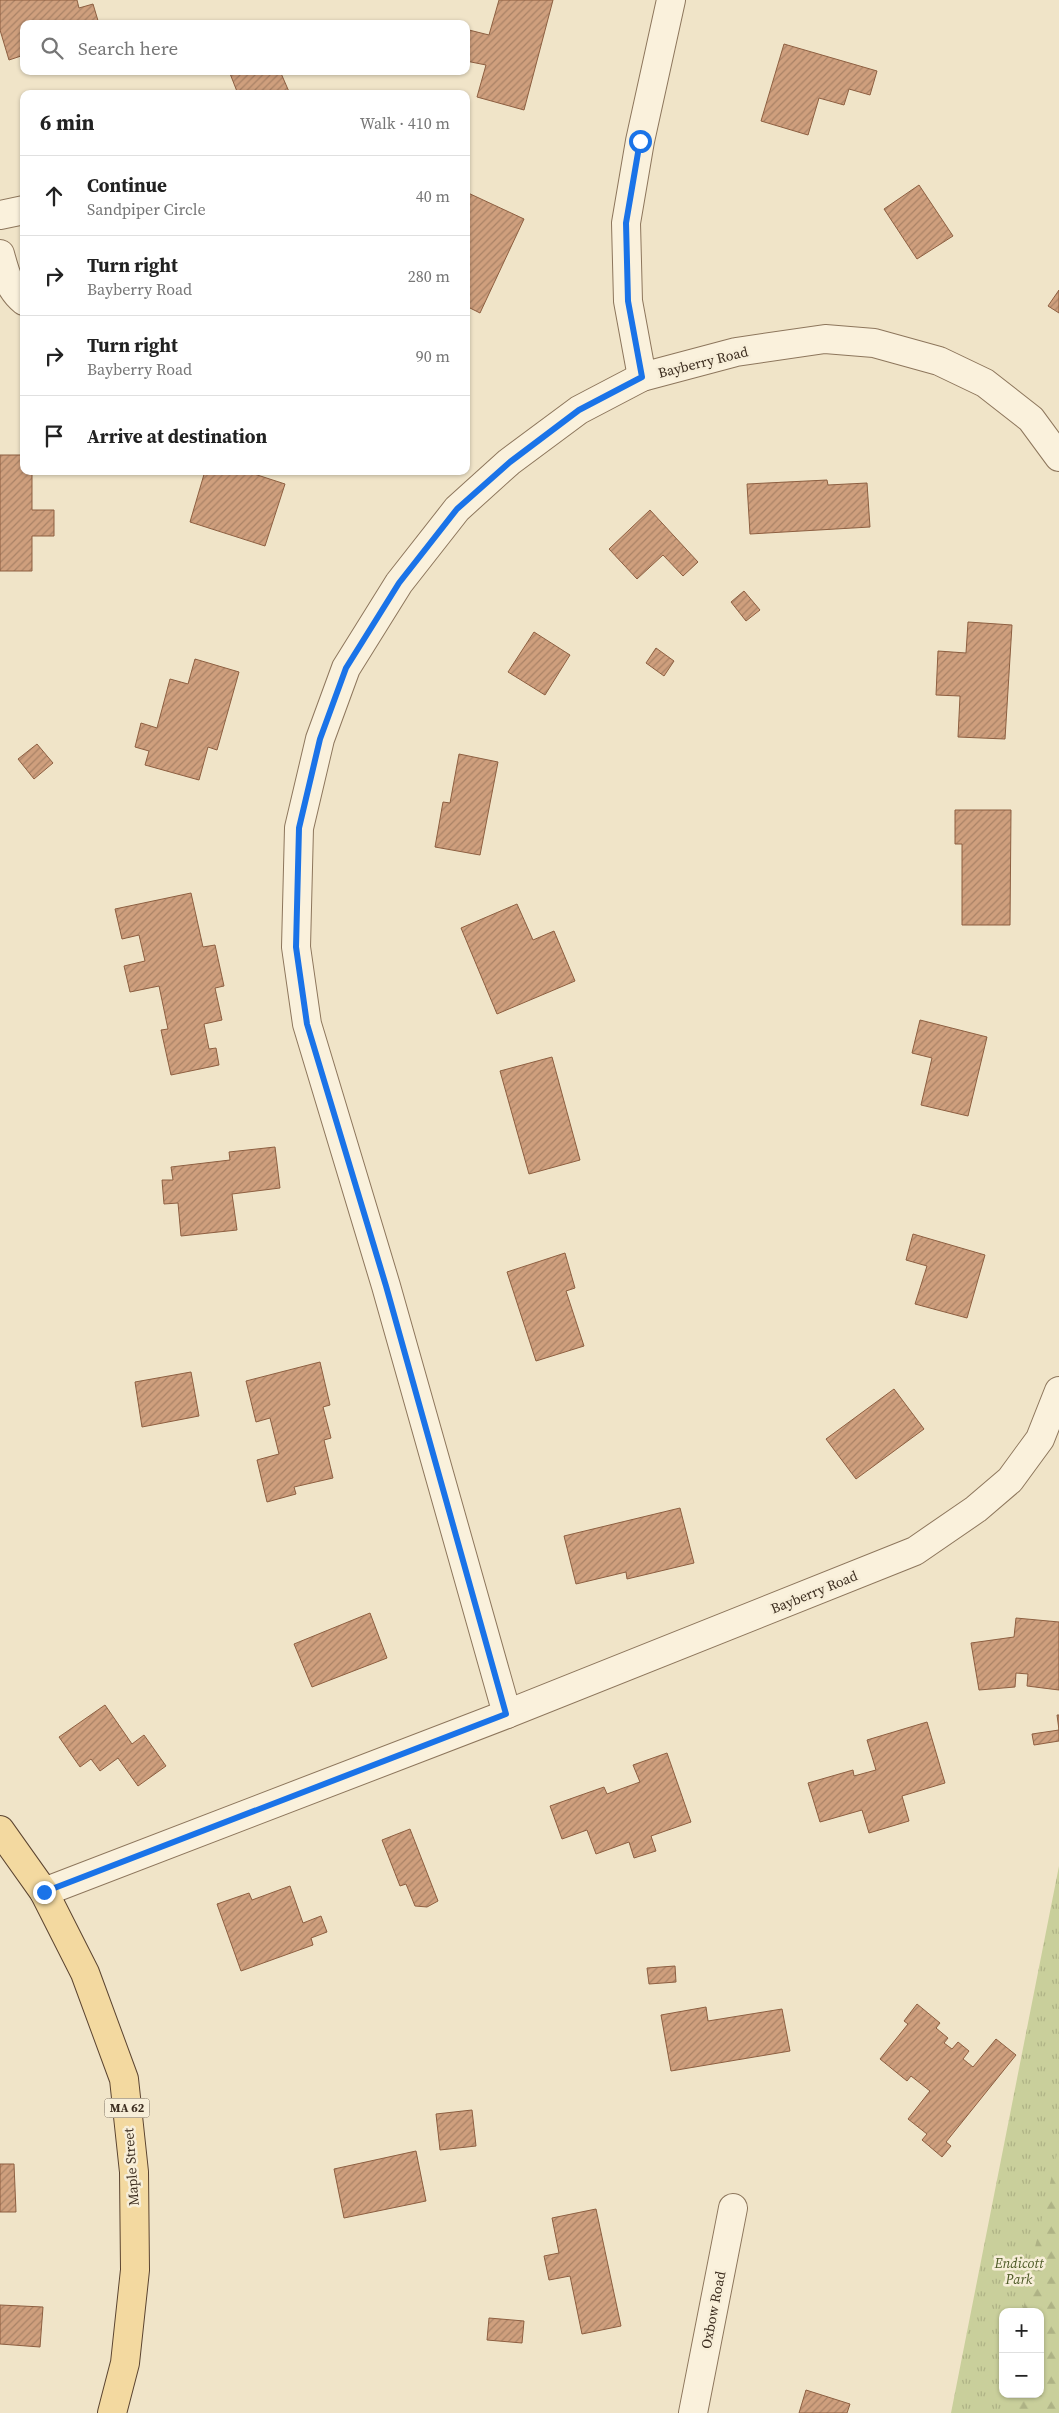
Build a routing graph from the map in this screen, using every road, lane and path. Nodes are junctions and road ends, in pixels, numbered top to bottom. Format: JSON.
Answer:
{"nodes":[{"id":1,"x":671,"y":0,"type":"edge"},
{"id":2,"x":20,"y":211,"type":"edge"},
{"id":3,"x":0,"y":215,"type":"edge"},
{"id":4,"x":0,"y":254,"type":"edge"},
{"id":5,"x":20,"y":297,"type":"edge"},
{"id":6,"x":642,"y":377,"type":"junction"},
{"id":7,"x":1059,"y":457,"type":"edge"},
{"id":8,"x":1059,"y":1391,"type":"edge"},
{"id":9,"x":506,"y":1714,"type":"junction"},
{"id":10,"x":0,"y":1830,"type":"edge"},
{"id":11,"x":44,"y":1892,"type":"junction"},
{"id":12,"x":733,"y":2208,"type":"dead end"},
{"id":13,"x":112,"y":2413,"type":"edge"},
{"id":14,"x":693,"y":2413,"type":"edge"}],
"edges":[{"from":1,"to":6,"type":"street"},
{"from":2,"to":3,"type":"street"},
{"from":4,"to":5,"type":"street"},
{"from":6,"to":7,"type":"street","name":"Bayberry Road"},
{"from":6,"to":9,"type":"street","name":"Bayberry Road"},
{"from":8,"to":9,"type":"street","name":"Bayberry Road"},
{"from":9,"to":11,"type":"street","name":"Bayberry Road"},
{"from":10,"to":11,"type":"main road","name":"Maple Street","number":"MA 62"},
{"from":11,"to":13,"type":"main road","name":"Maple Street","number":"MA 62"},
{"from":12,"to":14,"type":"street","name":"Oxbow Road"}]}
